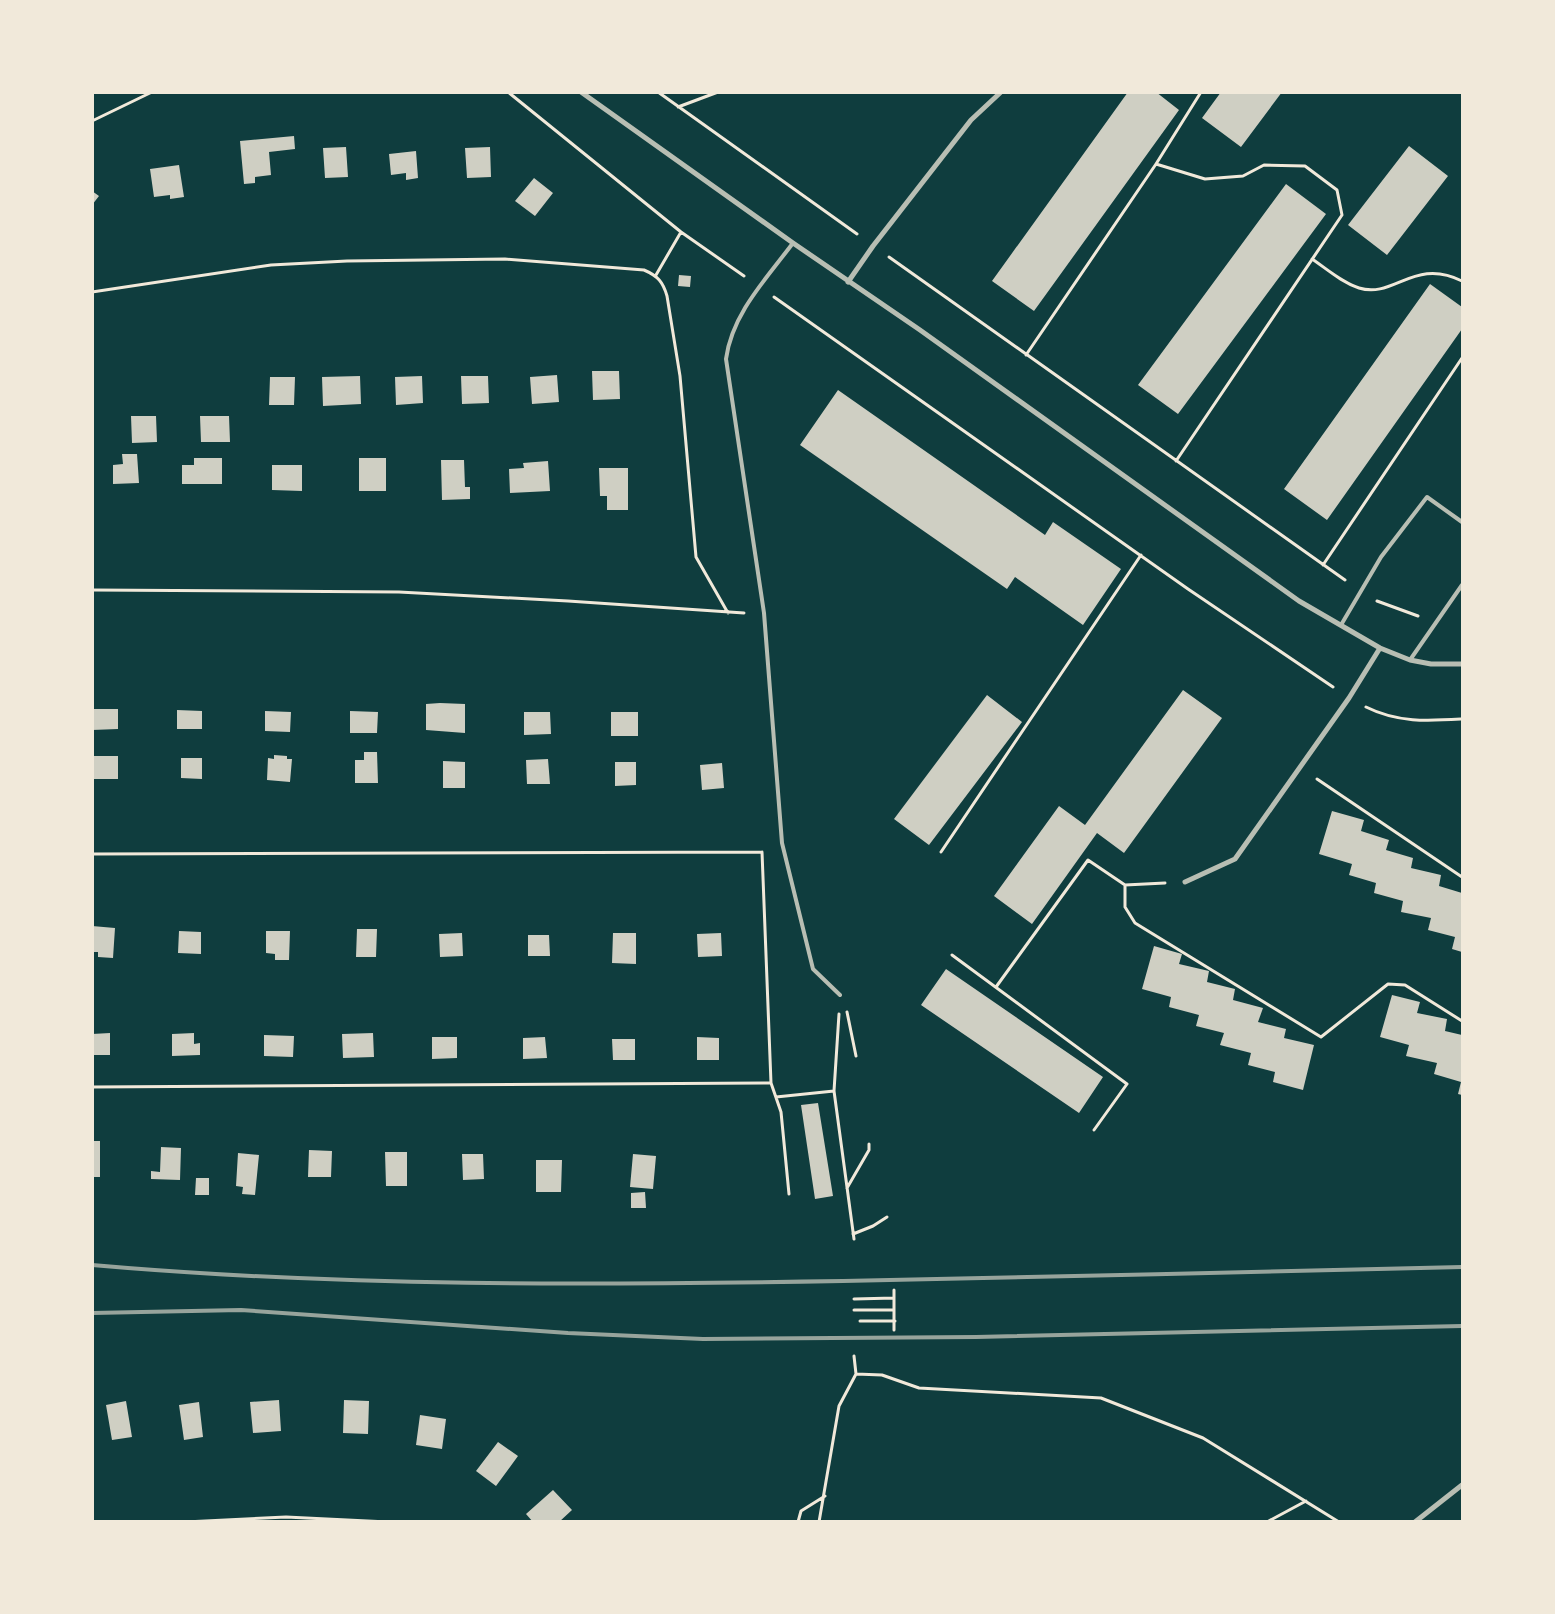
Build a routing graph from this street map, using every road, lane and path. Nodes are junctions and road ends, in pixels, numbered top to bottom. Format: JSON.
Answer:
{"nodes":[{"id":1,"x":152,"y":92,"type":"edge"},
{"id":2,"x":508,"y":92,"type":"edge"},
{"id":3,"x":580,"y":92,"type":"edge"},
{"id":4,"x":658,"y":92,"type":"edge"},
{"id":5,"x":718,"y":92,"type":"edge"},
{"id":6,"x":1001,"y":92,"type":"edge"},
{"id":7,"x":1201,"y":92,"type":"edge"},
{"id":8,"x":677,"y":107,"type":"junction"},
{"id":9,"x":92,"y":121,"type":"edge"},
{"id":10,"x":1156,"y":164,"type":"junction"},
{"id":11,"x":681,"y":232,"type":"junction"},
{"id":12,"x":792,"y":243,"type":"junction"},
{"id":13,"x":873,"y":246,"type":"junction"},
{"id":14,"x":1312,"y":259,"type":"junction"},
{"id":15,"x":656,"y":275,"type":"junction"},
{"id":16,"x":1462,"y":281,"type":"edge"},
{"id":17,"x":848,"y":282,"type":"junction"},
{"id":18,"x":760,"y":287,"type":"junction"},
{"id":19,"x":92,"y":292,"type":"edge"},
{"id":20,"x":1026,"y":355,"type":"junction"},
{"id":21,"x":1462,"y":358,"type":"edge"},
{"id":22,"x":1176,"y":461,"type":"junction"},
{"id":23,"x":1462,"y":522,"type":"edge"},
{"id":24,"x":1141,"y":555,"type":"junction"},
{"id":25,"x":1323,"y":565,"type":"junction"},
{"id":26,"x":1462,"y":585,"type":"edge"},
{"id":27,"x":92,"y":590,"type":"edge"},
{"id":28,"x":1361,"y":591,"type":"junction"},
{"id":29,"x":728,"y":613,"type":"junction"},
{"id":30,"x":764,"y":613,"type":"junction"},
{"id":31,"x":1438,"y":619,"type":"junction"},
{"id":32,"x":1341,"y":625,"type":"junction"},
{"id":33,"x":1380,"y":648,"type":"junction"},
{"id":34,"x":1410,"y":660,"type":"junction"},
{"id":35,"x":1462,"y":664,"type":"edge"},
{"id":36,"x":1349,"y":698,"type":"junction"},
{"id":37,"x":1462,"y":719,"type":"edge"},
{"id":38,"x":1300,"y":768,"type":"junction"},
{"id":39,"x":782,"y":843,"type":"junction"},
{"id":40,"x":762,"y":852,"type":"junction"},
{"id":41,"x":941,"y":852,"type":"dead end"},
{"id":42,"x":92,"y":854,"type":"edge"},
{"id":43,"x":1462,"y":877,"type":"edge"},
{"id":44,"x":1185,"y":882,"type":"joint"},
{"id":45,"x":1125,"y":885,"type":"junction"},
{"id":46,"x":952,"y":955,"type":"dead end"},
{"id":47,"x":996,"y":987,"type":"junction"},
{"id":48,"x":840,"y":995,"type":"junction"},
{"id":49,"x":1462,"y":1021,"type":"edge"},
{"id":50,"x":856,"y":1056,"type":"dead end"},
{"id":51,"x":770,"y":1083,"type":"junction"},
{"id":52,"x":92,"y":1087,"type":"edge"},
{"id":53,"x":834,"y":1091,"type":"junction"},
{"id":54,"x":776,"y":1097,"type":"junction"},
{"id":55,"x":1094,"y":1130,"type":"dead end"},
{"id":56,"x":870,"y":1144,"type":"dead end"},
{"id":57,"x":847,"y":1189,"type":"junction"},
{"id":58,"x":790,"y":1194,"type":"dead end"},
{"id":59,"x":887,"y":1217,"type":"dead end"},
{"id":60,"x":853,"y":1234,"type":"junction"},
{"id":61,"x":854,"y":1239,"type":"dead end"},
{"id":62,"x":894,"y":1290,"type":"dead end"},
{"id":63,"x":894,"y":1298,"type":"junction"},
{"id":64,"x":854,"y":1299,"type":"dead end"},
{"id":65,"x":854,"y":1310,"type":"dead end"},
{"id":66,"x":894,"y":1310,"type":"junction"},
{"id":67,"x":860,"y":1321,"type":"dead end"},
{"id":68,"x":895,"y":1321,"type":"junction"},
{"id":69,"x":894,"y":1330,"type":"dead end"},
{"id":70,"x":854,"y":1356,"type":"dead end"},
{"id":71,"x":856,"y":1374,"type":"junction"},
{"id":72,"x":1462,"y":1485,"type":"edge"},
{"id":73,"x":826,"y":1495,"type":"junction"},
{"id":74,"x":1306,"y":1501,"type":"junction"},
{"id":75,"x":185,"y":1522,"type":"edge"},
{"id":76,"x":388,"y":1522,"type":"edge"},
{"id":77,"x":798,"y":1522,"type":"edge"},
{"id":78,"x":820,"y":1522,"type":"edge"},
{"id":79,"x":1267,"y":1522,"type":"edge"},
{"id":80,"x":1339,"y":1522,"type":"edge"},
{"id":81,"x":1415,"y":1522,"type":"edge"}],
"edges":[{"from":1,"to":9,"type":"path"},
{"from":2,"to":11,"type":"path"},
{"from":3,"to":12,"type":"street"},
{"from":4,"to":8,"type":"path"},
{"from":5,"to":8,"type":"path"},
{"from":6,"to":13,"type":"street"},
{"from":7,"to":10,"type":"path"},
{"from":8,"to":13,"type":"path"},
{"from":10,"to":14,"type":"path"},
{"from":10,"to":20,"type":"path"},
{"from":11,"to":15,"type":"path"},
{"from":11,"to":18,"type":"path"},
{"from":12,"to":17,"type":"street"},
{"from":12,"to":18,"type":"lane"},
{"from":13,"to":17,"type":"street"},
{"from":13,"to":20,"type":"path"},
{"from":14,"to":16,"type":"path"},
{"from":14,"to":22,"type":"path"},
{"from":15,"to":19,"type":"path"},
{"from":15,"to":29,"type":"path"},
{"from":17,"to":32,"type":"street"},
{"from":18,"to":24,"type":"path"},
{"from":18,"to":30,"type":"lane"},
{"from":20,"to":22,"type":"path"},
{"from":21,"to":25,"type":"path"},
{"from":22,"to":25,"type":"path"},
{"from":23,"to":28,"type":"lane"},
{"from":24,"to":36,"type":"path"},
{"from":24,"to":41,"type":"path"},
{"from":25,"to":28,"type":"path"},
{"from":26,"to":31,"type":"lane"},
{"from":27,"to":29,"type":"path"},
{"from":28,"to":31,"type":"path"},
{"from":28,"to":32,"type":"lane"},
{"from":29,"to":30,"type":"path"},
{"from":30,"to":39,"type":"lane"},
{"from":31,"to":34,"type":"lane"},
{"from":32,"to":33,"type":"street"},
{"from":33,"to":34,"type":"street"},
{"from":33,"to":36,"type":"street"},
{"from":34,"to":35,"type":"street"},
{"from":36,"to":37,"type":"path"},
{"from":36,"to":38,"type":"street"},
{"from":38,"to":43,"type":"path"},
{"from":38,"to":44,"type":"street"},
{"from":39,"to":40,"type":"path"},
{"from":39,"to":48,"type":"lane"},
{"from":40,"to":42,"type":"path"},
{"from":40,"to":51,"type":"path"},
{"from":44,"to":45,"type":"path"},
{"from":45,"to":47,"type":"path"},
{"from":45,"to":49,"type":"path"},
{"from":46,"to":47,"type":"path"},
{"from":47,"to":55,"type":"path"},
{"from":48,"to":50,"type":"path"},
{"from":48,"to":53,"type":"path"},
{"from":51,"to":52,"type":"path"},
{"from":51,"to":54,"type":"path"},
{"from":53,"to":54,"type":"path"},
{"from":53,"to":57,"type":"path"},
{"from":54,"to":58,"type":"path"},
{"from":56,"to":57,"type":"path"},
{"from":57,"to":60,"type":"path"},
{"from":59,"to":60,"type":"path"},
{"from":60,"to":61,"type":"path"},
{"from":62,"to":63,"type":"path"},
{"from":63,"to":64,"type":"path"},
{"from":63,"to":66,"type":"path"},
{"from":65,"to":66,"type":"path"},
{"from":66,"to":68,"type":"path"},
{"from":67,"to":68,"type":"path"},
{"from":68,"to":69,"type":"path"},
{"from":70,"to":71,"type":"path"},
{"from":71,"to":73,"type":"path"},
{"from":71,"to":74,"type":"path"},
{"from":72,"to":81,"type":"street"},
{"from":73,"to":77,"type":"path"},
{"from":73,"to":78,"type":"path"},
{"from":74,"to":79,"type":"path"},
{"from":74,"to":80,"type":"path"},
{"from":75,"to":76,"type":"path"}]}
